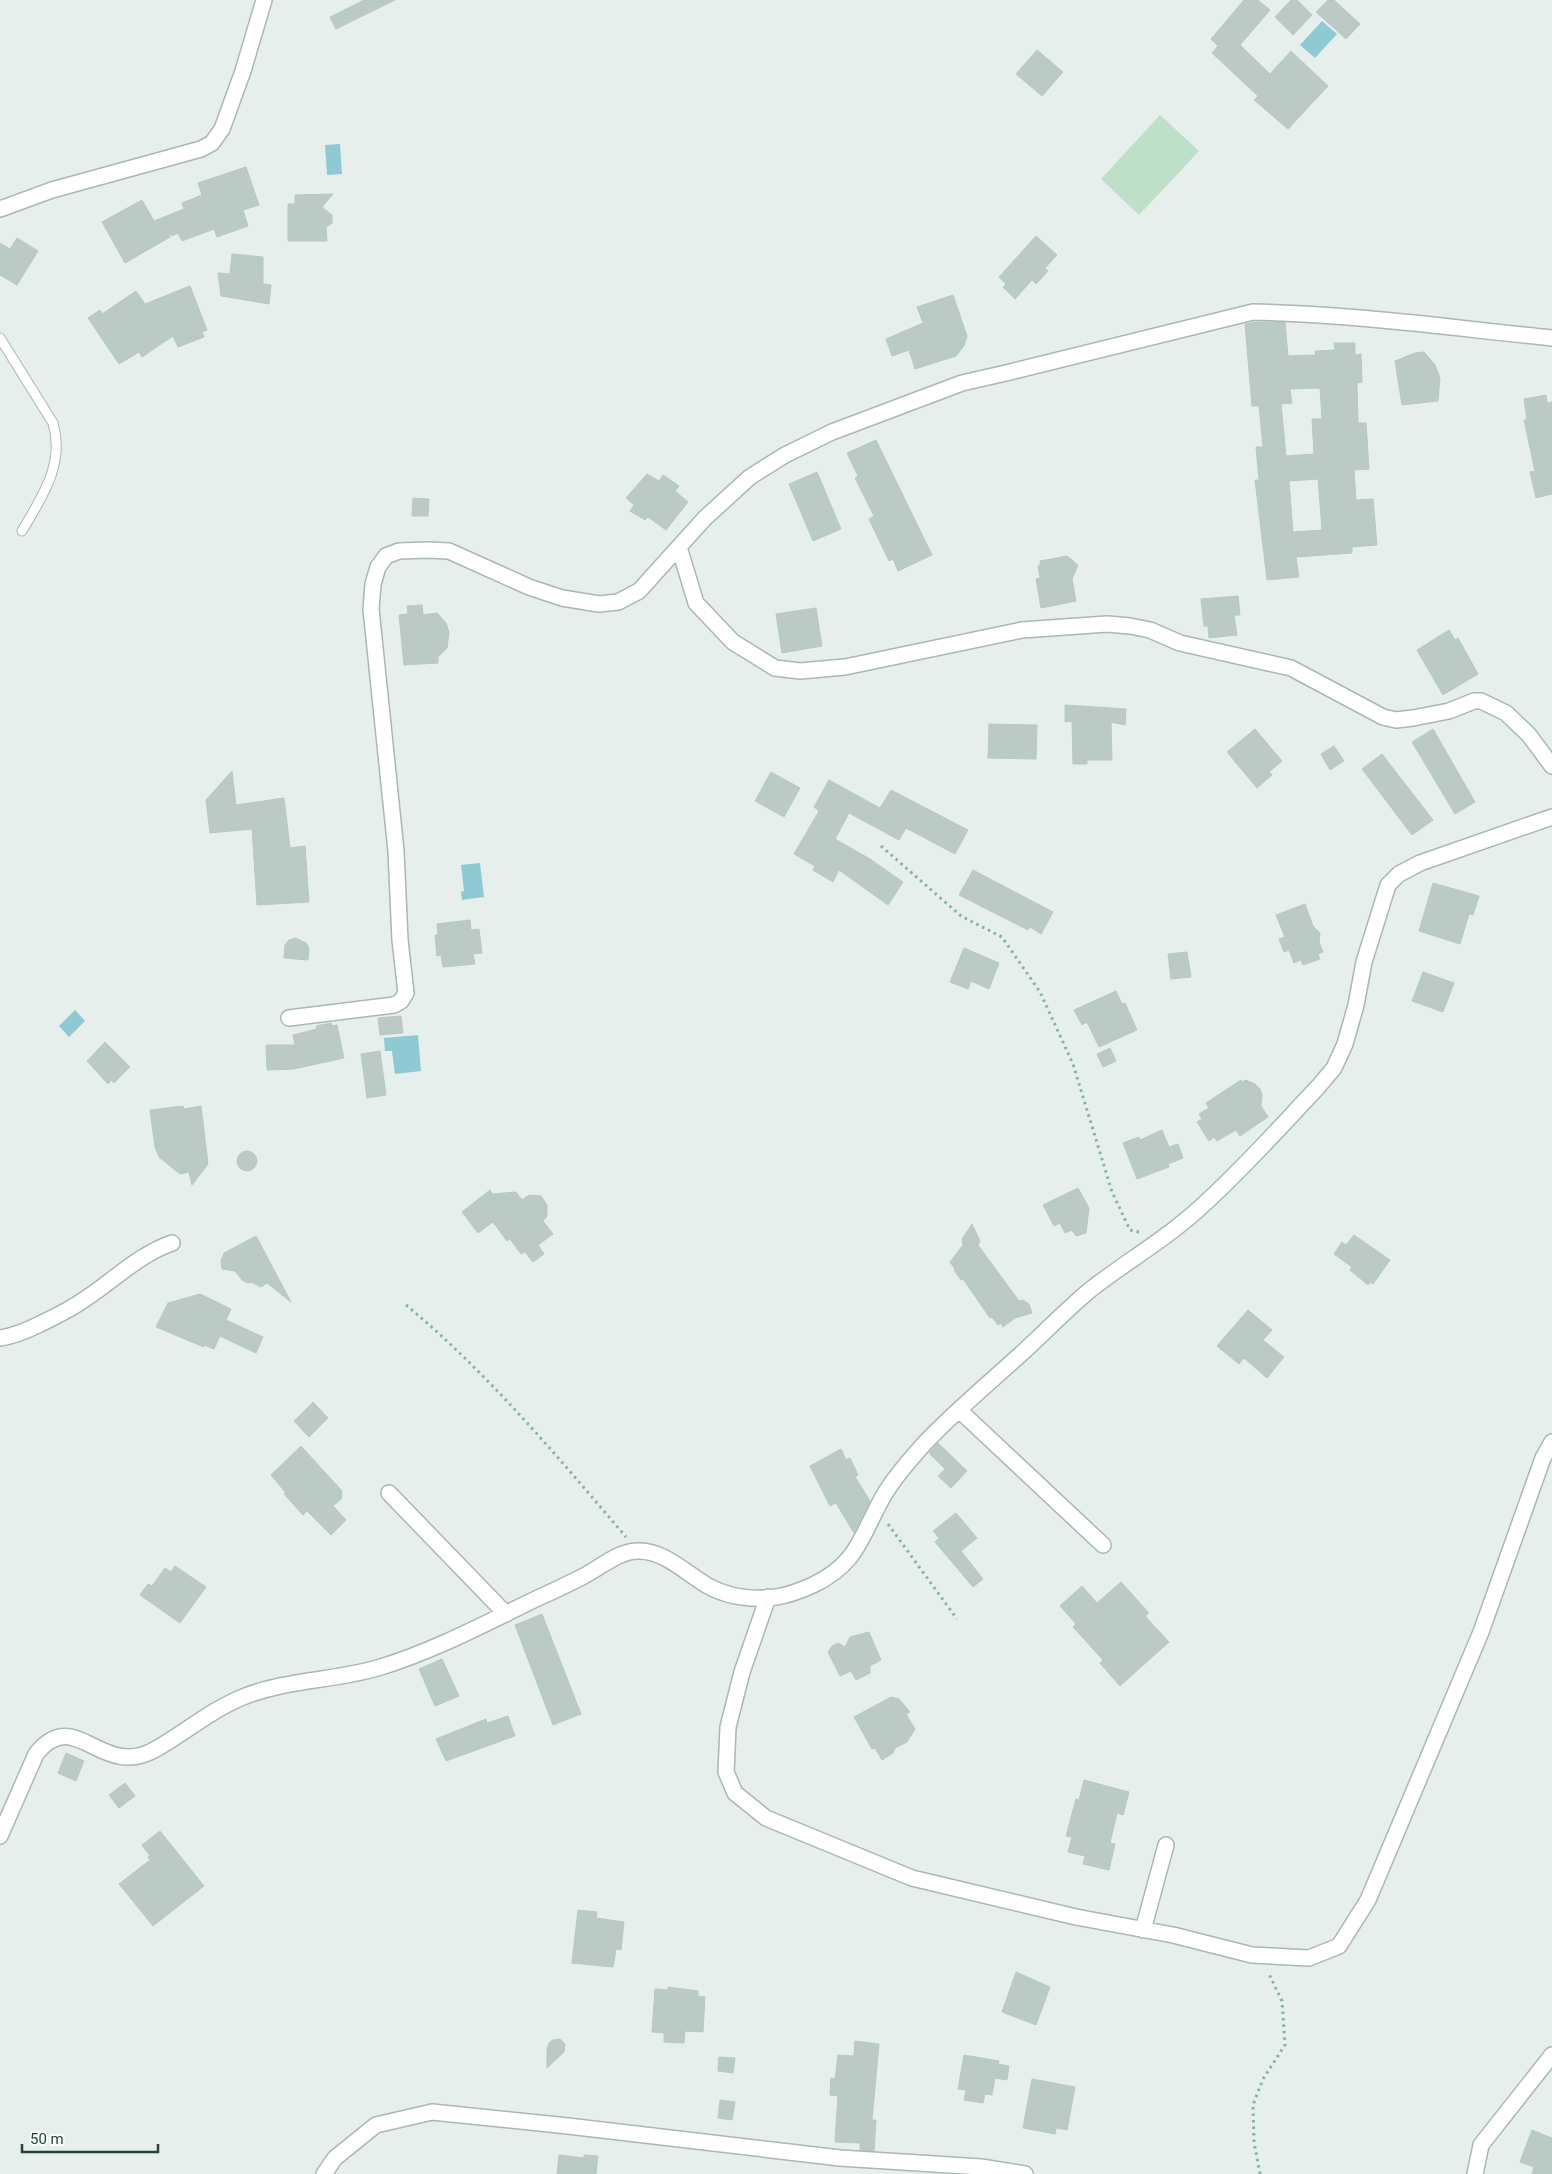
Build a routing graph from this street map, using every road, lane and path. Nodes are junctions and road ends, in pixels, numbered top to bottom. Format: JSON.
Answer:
{"nodes":[{"id":1,"x":264,"y":0,"type":"edge"},
{"id":2,"x":0,"y":209,"type":"edge"},
{"id":3,"x":0,"y":338,"type":"edge"},
{"id":4,"x":1552,"y":338,"type":"edge"},
{"id":5,"x":22,"y":531,"type":"dead end"},
{"id":6,"x":678,"y":547,"type":"junction"},
{"id":7,"x":1552,"y":766,"type":"edge"},
{"id":8,"x":1552,"y":817,"type":"edge"},
{"id":9,"x":881,"y":846,"type":"dead end"},
{"id":10,"x":289,"y":1018,"type":"dead end"},
{"id":11,"x":1163,"y":1236,"type":"junction"},
{"id":12,"x":172,"y":1243,"type":"dead end"},
{"id":13,"x":406,"y":1305,"type":"dead end"},
{"id":14,"x":0,"y":1338,"type":"edge"},
{"id":15,"x":959,"y":1410,"type":"junction"},
{"id":16,"x":1552,"y":1442,"type":"edge"},
{"id":17,"x":389,"y":1493,"type":"dead end"},
{"id":18,"x":877,"y":1509,"type":"junction"},
{"id":19,"x":1104,"y":1545,"type":"dead end"},
{"id":20,"x":638,"y":1550,"type":"junction"},
{"id":21,"x":768,"y":1597,"type":"junction"},
{"id":22,"x":506,"y":1614,"type":"junction"},
{"id":23,"x":957,"y":1618,"type":"dead end"},
{"id":24,"x":0,"y":1836,"type":"edge"},
{"id":25,"x":1166,"y":1845,"type":"dead end"},
{"id":26,"x":1143,"y":1930,"type":"junction"},
{"id":27,"x":1260,"y":1955,"type":"junction"},
{"id":28,"x":1552,"y":2055,"type":"edge"},
{"id":29,"x":324,"y":2174,"type":"edge"},
{"id":30,"x":1025,"y":2174,"type":"edge"},
{"id":31,"x":1260,"y":2174,"type":"edge"},
{"id":32,"x":1475,"y":2174,"type":"edge"}],
"edges":[{"from":1,"to":2,"type":"street"},
{"from":3,"to":5,"type":"lane"},
{"from":4,"to":6,"type":"street"},
{"from":6,"to":7,"type":"street"},
{"from":6,"to":10,"type":"street"},
{"from":8,"to":11,"type":"street"},
{"from":9,"to":11,"type":"path"},
{"from":11,"to":15,"type":"street"},
{"from":12,"to":14,"type":"street"},
{"from":13,"to":20,"type":"path"},
{"from":15,"to":18,"type":"street"},
{"from":15,"to":19,"type":"street"},
{"from":16,"to":27,"type":"street"},
{"from":17,"to":22,"type":"street"},
{"from":18,"to":21,"type":"street"},
{"from":18,"to":23,"type":"path"},
{"from":20,"to":21,"type":"street"},
{"from":20,"to":22,"type":"street"},
{"from":21,"to":26,"type":"street"},
{"from":22,"to":24,"type":"street"},
{"from":25,"to":26,"type":"street"},
{"from":26,"to":27,"type":"street"},
{"from":27,"to":31,"type":"path"},
{"from":28,"to":32,"type":"street"},
{"from":29,"to":30,"type":"street"}]}
